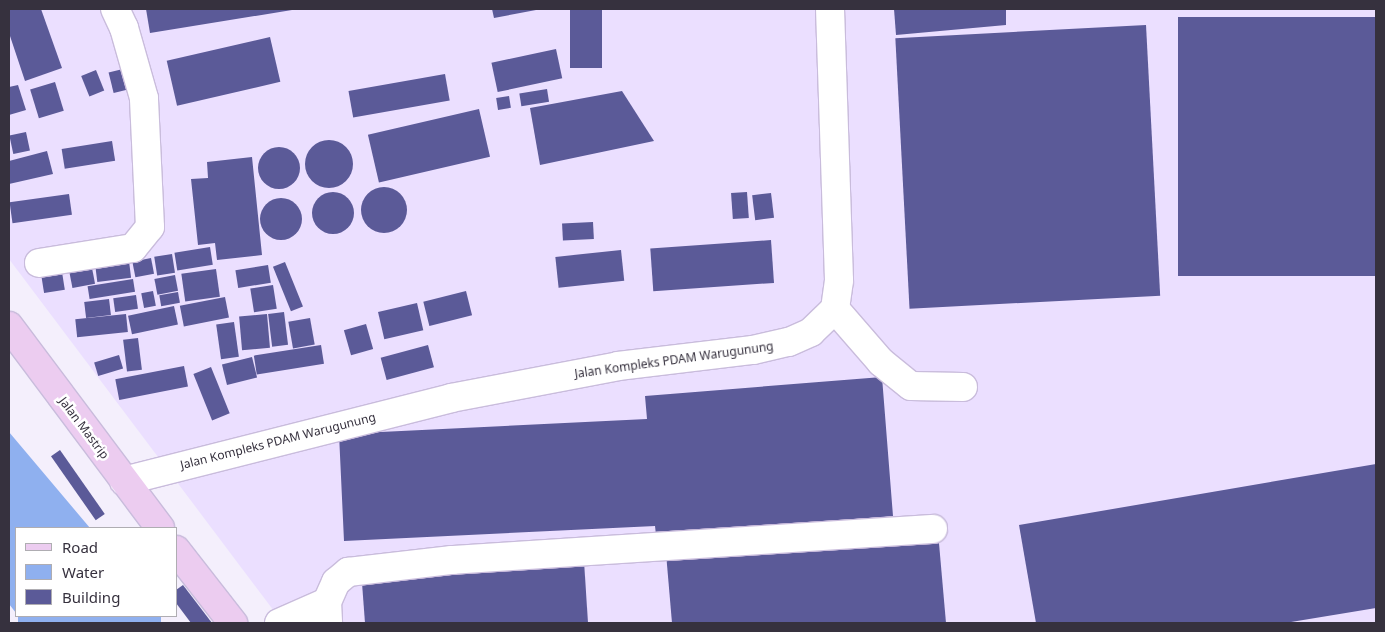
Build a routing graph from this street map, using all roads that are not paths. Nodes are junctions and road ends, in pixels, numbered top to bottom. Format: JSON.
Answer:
{"nodes":[{"id":1,"x":115,"y":9,"type":"edge"},
{"id":2,"x":830,"y":9,"type":"edge"},
{"id":3,"x":39,"y":263,"type":"dead end"},
{"id":4,"x":835,"y":309,"type":"junction"},
{"id":5,"x":9,"y":326,"type":"edge"},
{"id":6,"x":963,"y":387,"type":"dead end"},
{"id":7,"x":124,"y":481,"type":"junction"},
{"id":8,"x":159,"y":527,"type":"edge"},
{"id":9,"x":933,"y":529,"type":"dead end"},
{"id":10,"x":178,"y":553,"type":"edge"},
{"id":11,"x":327,"y":612,"type":"edge"},
{"id":12,"x":233,"y":623,"type":"edge"},
{"id":13,"x":279,"y":623,"type":"edge"}],
"edges":[{"from":1,"to":3,"type":"street"},
{"from":2,"to":4,"type":"street"},
{"from":4,"to":6,"type":"street"},
{"from":4,"to":7,"type":"street","name":"Jalan Kompleks PDAM Warugunung"},
{"from":5,"to":7,"type":"main road","name":"Jalan Mastrip"},
{"from":7,"to":8,"type":"main road","name":"Jalan Mastrip"},
{"from":9,"to":11,"type":"street"},
{"from":10,"to":12,"type":"main road"},
{"from":11,"to":13,"type":"street"}]}
